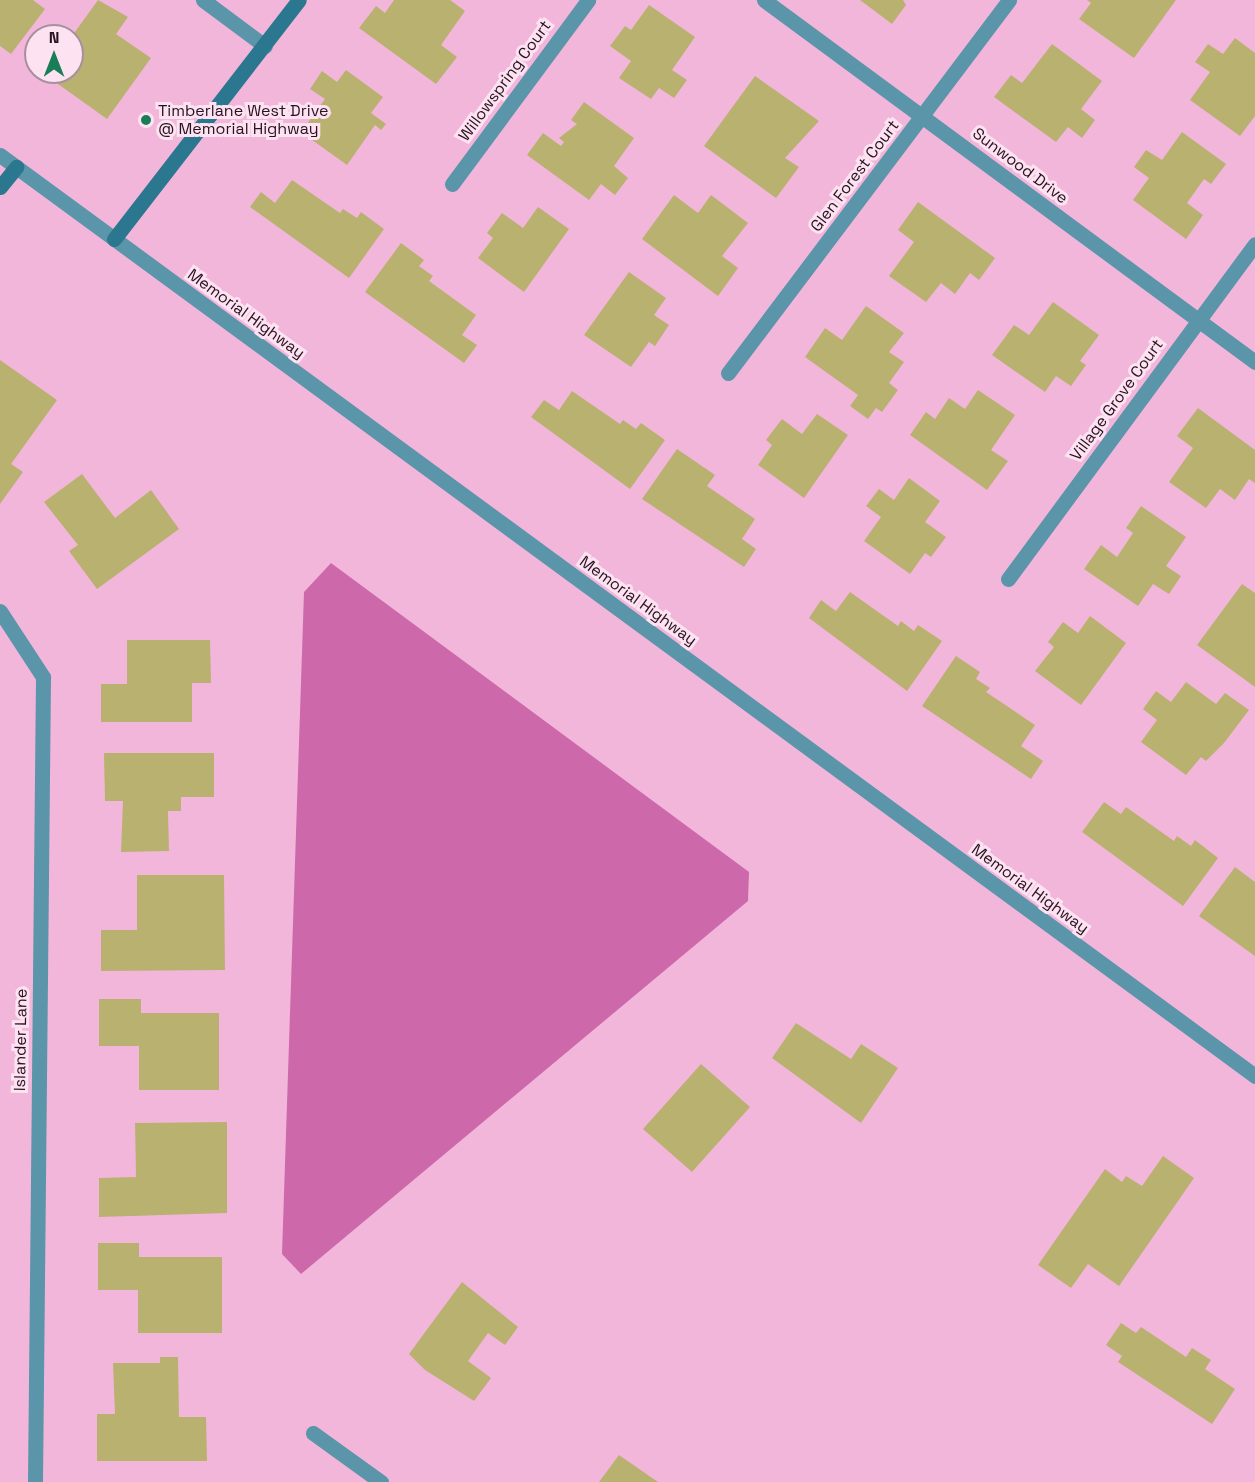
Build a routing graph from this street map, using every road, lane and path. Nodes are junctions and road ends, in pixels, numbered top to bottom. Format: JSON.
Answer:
{"nodes":[{"id":1,"x":203,"y":0,"type":"edge"},
{"id":2,"x":299,"y":0,"type":"edge"},
{"id":3,"x":588,"y":0,"type":"edge"},
{"id":4,"x":764,"y":0,"type":"edge"},
{"id":5,"x":1009,"y":0,"type":"edge"},
{"id":6,"x":265,"y":46,"type":"junction"},
{"id":7,"x":923,"y":116,"type":"junction"},
{"id":8,"x":0,"y":155,"type":"edge"},
{"id":9,"x":16,"y":167,"type":"junction"},
{"id":10,"x":452,"y":184,"type":"dead end"},
{"id":11,"x":0,"y":187,"type":"edge"},
{"id":12,"x":114,"y":238,"type":"junction"},
{"id":13,"x":1255,"y":244,"type":"edge"},
{"id":14,"x":1199,"y":320,"type":"junction"},
{"id":15,"x":1255,"y":362,"type":"edge"},
{"id":16,"x":728,"y":373,"type":"dead end"},
{"id":17,"x":1008,"y":579,"type":"dead end"},
{"id":18,"x":0,"y":611,"type":"edge"},
{"id":19,"x":1255,"y":1076,"type":"edge"},
{"id":20,"x":313,"y":1433,"type":"dead end"},
{"id":21,"x":35,"y":1482,"type":"edge"},
{"id":22,"x":381,"y":1482,"type":"edge"}],
"edges":[{"from":1,"to":6,"type":"street"},
{"from":2,"to":6,"type":"street"},
{"from":3,"to":10,"type":"street","name":"Willowspring Court"},
{"from":4,"to":7,"type":"street","name":"Sunwood Drive"},
{"from":5,"to":7,"type":"street","name":"Glen Forest Court"},
{"from":6,"to":12,"type":"street"},
{"from":7,"to":14,"type":"street","name":"Sunwood Drive"},
{"from":7,"to":16,"type":"street","name":"Glen Forest Court"},
{"from":8,"to":9,"type":"street","name":"Memorial Highway"},
{"from":9,"to":11,"type":"street"},
{"from":9,"to":12,"type":"street","name":"Memorial Highway"},
{"from":12,"to":19,"type":"street","name":"Memorial Highway"},
{"from":13,"to":14,"type":"street","name":"Village Grove Court"},
{"from":14,"to":15,"type":"street","name":"Sunwood Drive"},
{"from":14,"to":17,"type":"street","name":"Village Grove Court"},
{"from":18,"to":21,"type":"street","name":"Islander Lane"},
{"from":20,"to":22,"type":"street"}]}
